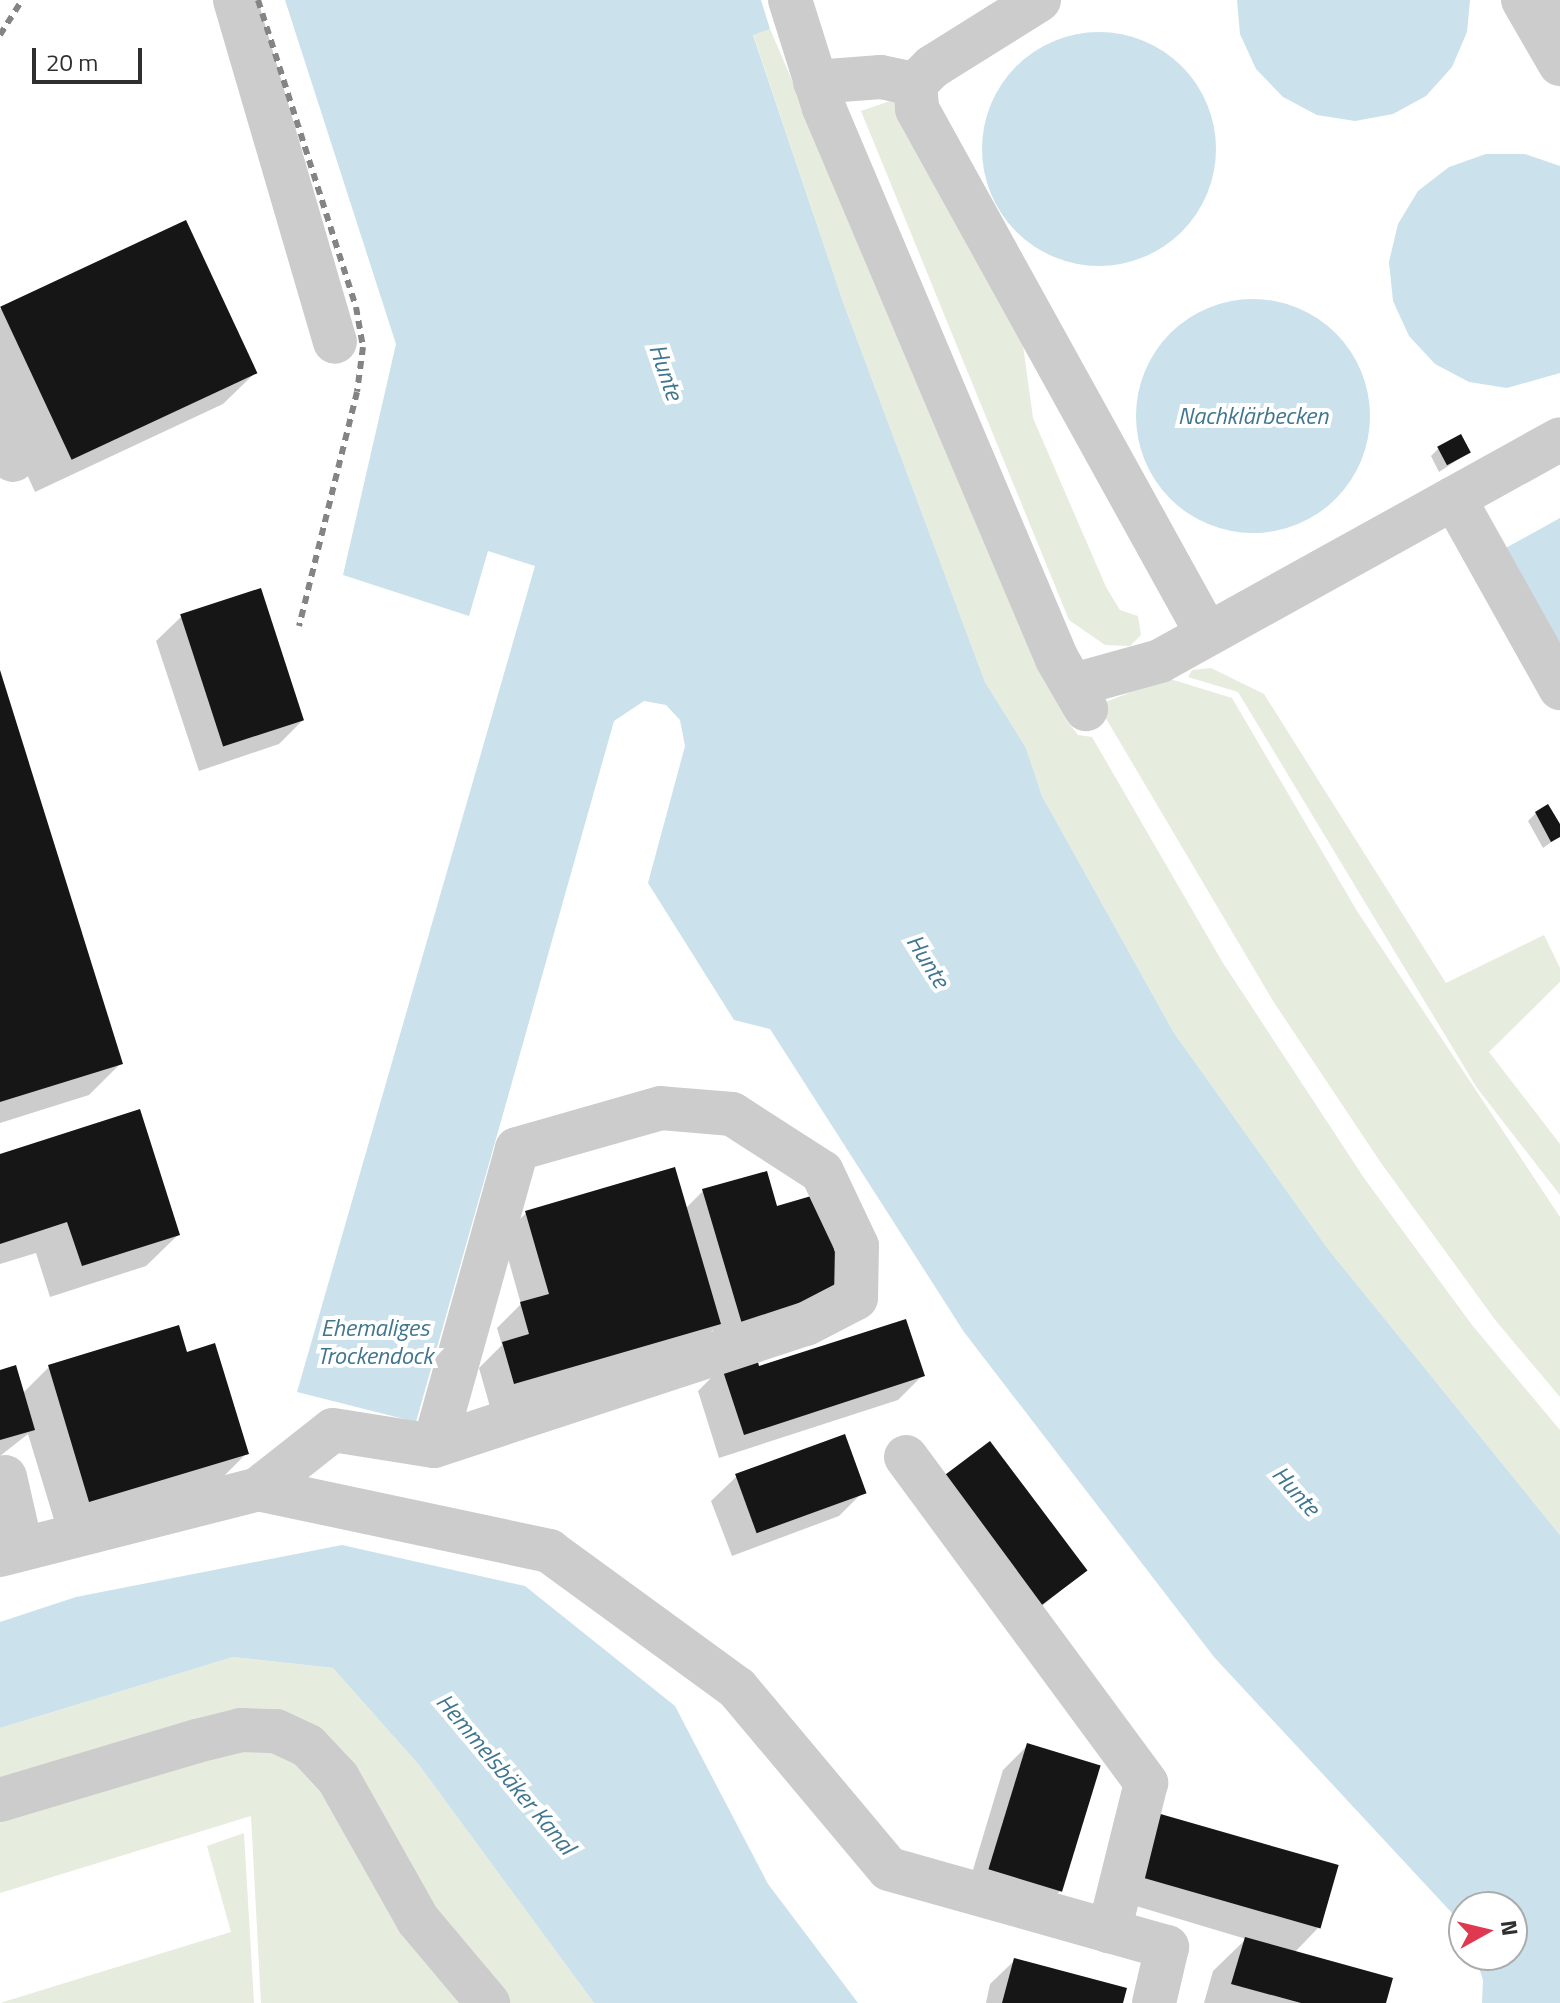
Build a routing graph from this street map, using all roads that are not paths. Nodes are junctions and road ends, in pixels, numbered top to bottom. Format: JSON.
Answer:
{"nodes":[{"id":1,"x":235,"y":0,"type":"edge"},
{"id":2,"x":790,"y":0,"type":"edge"},
{"id":3,"x":1039,"y":0,"type":"edge"},
{"id":4,"x":1523,"y":0,"type":"edge"},
{"id":5,"x":1560,"y":64,"type":"edge"},
{"id":6,"x":815,"y":82,"type":"junction"},
{"id":7,"x":915,"y":84,"type":"junction"},
{"id":8,"x":335,"y":342,"type":"dead end"},
{"id":9,"x":1560,"y":439,"type":"edge"},
{"id":10,"x":1454,"y":498,"type":"junction"},
{"id":11,"x":1207,"y":634,"type":"junction"},
{"id":12,"x":1560,"y":688,"type":"edge"},
{"id":13,"x":434,"y":1446,"type":"junction"},
{"id":14,"x":906,"y":1457,"type":"dead end"},
{"id":15,"x":5,"y":1477,"type":"dead end"},
{"id":16,"x":258,"y":1489,"type":"junction"},
{"id":17,"x":11,"y":1551,"type":"edge"},
{"id":18,"x":0,"y":1800,"type":"edge"},
{"id":19,"x":1109,"y":1931,"type":"junction"},
{"id":20,"x":488,"y":2003,"type":"edge"},
{"id":21,"x":1154,"y":2003,"type":"edge"}],
"edges":[{"from":1,"to":8,"type":"street"},
{"from":2,"to":6,"type":"street"},
{"from":3,"to":7,"type":"street"},
{"from":4,"to":5,"type":"street"},
{"from":6,"to":7,"type":"street"},
{"from":6,"to":11,"type":"street"},
{"from":7,"to":11,"type":"street"},
{"from":9,"to":10,"type":"street"},
{"from":10,"to":11,"type":"street"},
{"from":10,"to":12,"type":"street"},
{"from":13,"to":13,"type":"street"},
{"from":13,"to":16,"type":"street"},
{"from":14,"to":19,"type":"street"},
{"from":15,"to":17,"type":"street"},
{"from":16,"to":17,"type":"street"},
{"from":16,"to":19,"type":"street"},
{"from":18,"to":20,"type":"street"},
{"from":19,"to":21,"type":"street"}]}
